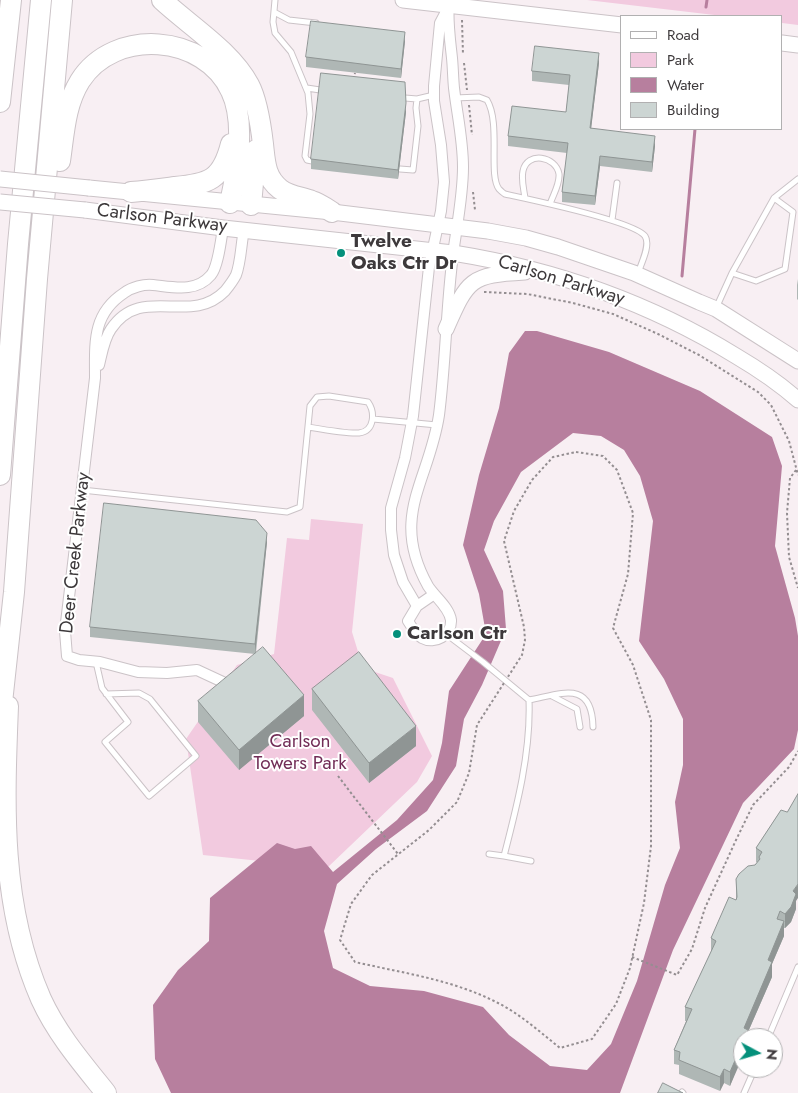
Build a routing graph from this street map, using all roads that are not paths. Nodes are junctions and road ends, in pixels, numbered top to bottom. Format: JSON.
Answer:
{"nodes":[{"id":1,"x":11,"y":0,"type":"edge"},
{"id":2,"x":41,"y":0,"type":"edge"},
{"id":3,"x":62,"y":0,"type":"edge"},
{"id":4,"x":162,"y":0,"type":"edge"},
{"id":5,"x":276,"y":0,"type":"edge"},
{"id":6,"x":403,"y":0,"type":"edge"},
{"id":7,"x":449,"y":3,"type":"edge"},
{"id":8,"x":274,"y":12,"type":"junction"},
{"id":9,"x":326,"y":24,"type":"edge"},
{"id":10,"x":620,"y":25,"type":"edge"},
{"id":11,"x":783,"y":43,"type":"edge"},
{"id":12,"x":798,"y":45,"type":"edge"},
{"id":13,"x":307,"y":88,"type":"junction"},
{"id":14,"x":320,"y":90,"type":"edge"},
{"id":15,"x":434,"y":94,"type":"junction"},
{"id":16,"x":405,"y":98,"type":"edge"},
{"id":17,"x":455,"y":98,"type":"junction"},
{"id":18,"x":417,"y":99,"type":"junction"},
{"id":19,"x":0,"y":102,"type":"edge"},
{"id":20,"x":237,"y":108,"type":"junction"},
{"id":21,"x":258,"y":115,"type":"junction"},
{"id":22,"x":312,"y":161,"type":"edge"},
{"id":23,"x":400,"y":169,"type":"edge"},
{"id":24,"x":0,"y":179,"type":"edge"},
{"id":25,"x":798,"y":179,"type":"edge"},
{"id":26,"x":617,"y":183,"type":"dead end"},
{"id":27,"x":131,"y":192,"type":"junction"},
{"id":28,"x":525,"y":198,"type":"junction"},
{"id":29,"x":774,"y":198,"type":"junction"},
{"id":30,"x":0,"y":202,"type":"edge"},
{"id":31,"x":230,"y":203,"type":"junction"},
{"id":32,"x":550,"y":204,"type":"junction"},
{"id":33,"x":250,"y":205,"type":"junction"},
{"id":34,"x":332,"y":212,"type":"junction"},
{"id":35,"x":612,"y":220,"type":"junction"},
{"id":36,"x":438,"y":225,"type":"junction"},
{"id":37,"x":223,"y":228,"type":"junction"},
{"id":38,"x":457,"y":228,"type":"junction"},
{"id":39,"x":244,"y":230,"type":"junction"},
{"id":40,"x":432,"y":251,"type":"junction"},
{"id":41,"x":453,"y":253,"type":"junction"},
{"id":42,"x":541,"y":271,"type":"junction"},
{"id":43,"x":732,"y":273,"type":"junction"},
{"id":44,"x":638,"y":274,"type":"junction"},
{"id":45,"x":37,"y":279,"type":"junction"},
{"id":46,"x":716,"y":309,"type":"junction"},
{"id":47,"x":446,"y":329,"type":"junction"},
{"id":48,"x":798,"y":361,"type":"edge"},
{"id":49,"x":95,"y":378,"type":"junction"},
{"id":50,"x":798,"y":400,"type":"edge"},
{"id":51,"x":373,"y":419,"type":"junction"},
{"id":52,"x":412,"y":423,"type":"junction"},
{"id":53,"x":437,"y":425,"type":"junction"},
{"id":54,"x":308,"y":427,"type":"junction"},
{"id":55,"x":0,"y":474,"type":"edge"},
{"id":56,"x":82,"y":490,"type":"junction"},
{"id":57,"x":14,"y":592,"type":"junction"},
{"id":58,"x":433,"y":595,"type":"junction"},
{"id":59,"x":417,"y":606,"type":"junction"},
{"id":60,"x":446,"y":634,"type":"junction"},
{"id":61,"x":96,"y":662,"type":"junction"},
{"id":62,"x":225,"y":683,"type":"edge"},
{"id":63,"x":106,"y":694,"type":"junction"},
{"id":64,"x":552,"y":696,"type":"junction"},
{"id":65,"x":529,"y":700,"type":"junction"},
{"id":66,"x":0,"y":720,"type":"edge"},
{"id":67,"x":580,"y":726,"type":"dead end"},
{"id":68,"x":593,"y":727,"type":"dead end"},
{"id":69,"x":489,"y":854,"type":"dead end"},
{"id":70,"x":504,"y":856,"type":"junction"},
{"id":71,"x":531,"y":861,"type":"dead end"},
{"id":72,"x":798,"y":967,"type":"edge"},
{"id":73,"x":772,"y":1028,"type":"edge"},
{"id":74,"x":751,"y":1078,"type":"edge"},
{"id":75,"x":106,"y":1093,"type":"edge"},
{"id":76,"x":744,"y":1093,"type":"edge"}],
"edges":[{"from":1,"to":19,"type":"highway"},
{"from":2,"to":55,"type":"highway"},
{"from":3,"to":45,"type":"highway"},
{"from":4,"to":21,"type":"highway"},
{"from":5,"to":8,"type":"lane"},
{"from":6,"to":7,"type":"main road"},
{"from":7,"to":10,"type":"main road"},
{"from":7,"to":15,"type":"street"},
{"from":7,"to":17,"type":"street"},
{"from":8,"to":9,"type":"lane"},
{"from":8,"to":13,"type":"lane"},
{"from":11,"to":12,"type":"main road"},
{"from":13,"to":14,"type":"lane"},
{"from":13,"to":22,"type":"lane"},
{"from":15,"to":18,"type":"lane"},
{"from":15,"to":36,"type":"street"},
{"from":16,"to":18,"type":"lane"},
{"from":17,"to":28,"type":"lane"},
{"from":17,"to":38,"type":"street"},
{"from":18,"to":23,"type":"lane"},
{"from":20,"to":27,"type":"highway"},
{"from":20,"to":31,"type":"highway"},
{"from":20,"to":45,"type":"highway"},
{"from":21,"to":33,"type":"highway"},
{"from":21,"to":34,"type":"highway"},
{"from":24,"to":27,"type":"main road","name":"Carlson Parkway","bridge":true},
{"from":25,"to":29,"type":"lane"},
{"from":26,"to":35,"type":"lane"},
{"from":27,"to":31,"type":"main road","name":"Carlson Parkway"},
{"from":28,"to":32,"type":"lane"},
{"from":28,"to":32,"type":"lane"},
{"from":29,"to":43,"type":"lane"},
{"from":29,"to":43,"type":"lane"},
{"from":30,"to":37,"type":"main road","name":"Carlson Parkway","bridge":true},
{"from":31,"to":33,"type":"main road","name":"Carlson Parkway"},
{"from":31,"to":37,"type":"main road","name":"Deer Creek Parkway"},
{"from":32,"to":35,"type":"lane"},
{"from":33,"to":34,"type":"main road","name":"Carlson Parkway"},
{"from":33,"to":39,"type":"main road","name":"Deer Creek Parkway"},
{"from":34,"to":36,"type":"main road","name":"Carlson Parkway"},
{"from":35,"to":44,"type":"lane"},
{"from":36,"to":38,"type":"main road","name":"Carlson Parkway"},
{"from":36,"to":40,"type":"street"},
{"from":37,"to":39,"type":"main road","name":"Carlson Parkway"},
{"from":37,"to":49,"type":"street","name":"Deer Creek Parkway"},
{"from":38,"to":41,"type":"street"},
{"from":38,"to":44,"type":"main road","name":"Carlson Parkway"},
{"from":39,"to":40,"type":"main road","name":"Carlson Parkway"},
{"from":39,"to":49,"type":"street","name":"Deer Creek Parkway"},
{"from":40,"to":41,"type":"main road","name":"Carlson Parkway"},
{"from":40,"to":52,"type":"street"},
{"from":41,"to":42,"type":"main road","name":"Carlson Parkway"},
{"from":41,"to":47,"type":"street"},
{"from":42,"to":47,"type":"main road"},
{"from":42,"to":50,"type":"main road","name":"Carlson Parkway"},
{"from":43,"to":46,"type":"lane"},
{"from":44,"to":46,"type":"main road","name":"Carlson Parkway"},
{"from":45,"to":57,"type":"highway"},
{"from":46,"to":48,"type":"main road","name":"Carlson Parkway"},
{"from":47,"to":53,"type":"street"},
{"from":49,"to":56,"type":"street","name":"Deer Creek Parkway"},
{"from":51,"to":52,"type":"lane"},
{"from":51,"to":54,"type":"lane"},
{"from":51,"to":54,"type":"lane"},
{"from":52,"to":53,"type":"lane"},
{"from":52,"to":59,"type":"street"},
{"from":53,"to":58,"type":"street"},
{"from":54,"to":56,"type":"lane"},
{"from":56,"to":61,"type":"street","name":"Deer Creek Parkway"},
{"from":57,"to":66,"type":"highway"},
{"from":57,"to":75,"type":"highway"},
{"from":58,"to":59,"type":"street"},
{"from":58,"to":60,"type":"street"},
{"from":59,"to":60,"type":"street"},
{"from":60,"to":65,"type":"lane"},
{"from":61,"to":62,"type":"street","name":"Deer Creek Parkway"},
{"from":61,"to":63,"type":"lane"},
{"from":63,"to":63,"type":"lane"},
{"from":64,"to":65,"type":"lane"},
{"from":64,"to":67,"type":"lane"},
{"from":64,"to":68,"type":"lane"},
{"from":65,"to":70,"type":"lane"},
{"from":69,"to":70,"type":"lane"},
{"from":70,"to":71,"type":"lane"},
{"from":72,"to":73,"type":"lane"},
{"from":74,"to":76,"type":"lane"}]}
